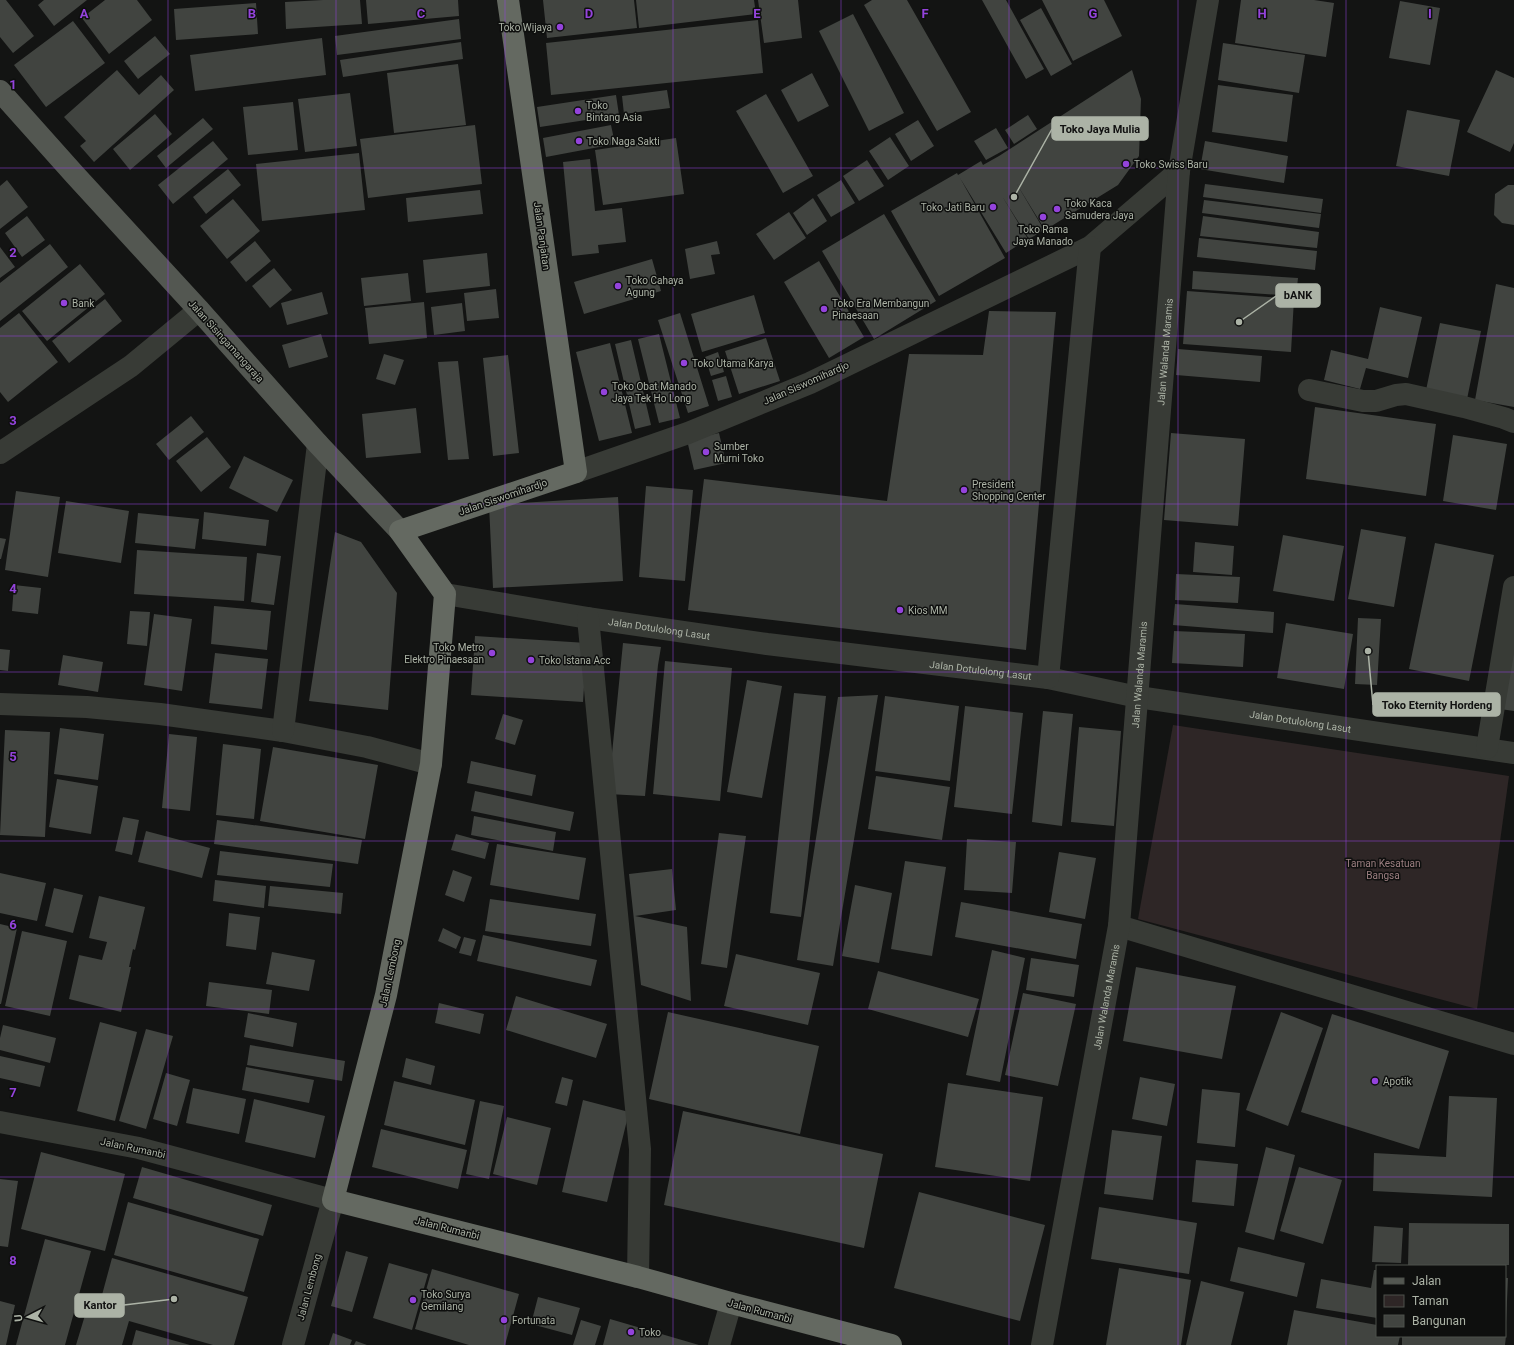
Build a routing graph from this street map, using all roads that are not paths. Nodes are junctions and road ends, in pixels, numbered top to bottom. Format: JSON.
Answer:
{"nodes":[{"id":1,"x":508,"y":0,"type":"edge"},
{"id":2,"x":1208,"y":0,"type":"edge"},
{"id":3,"x":0,"y":91,"type":"edge"},
{"id":4,"x":1179,"y":171,"type":"junction"},
{"id":5,"x":1090,"y":246,"type":"junction"},
{"id":6,"x":199,"y":310,"type":"junction"},
{"id":7,"x":1309,"y":390,"type":"dead end"},
{"id":8,"x":1514,"y":422,"type":"edge"},
{"id":9,"x":318,"y":444,"type":"junction"},
{"id":10,"x":0,"y":453,"type":"edge"},
{"id":11,"x":576,"y":472,"type":"junction"},
{"id":12,"x":400,"y":531,"type":"junction"},
{"id":13,"x":1514,"y":587,"type":"edge"},
{"id":14,"x":446,"y":594,"type":"junction"},
{"id":15,"x":588,"y":618,"type":"junction"},
{"id":16,"x":1048,"y":678,"type":"junction"},
{"id":17,"x":1138,"y":696,"type":"junction"},
{"id":18,"x":0,"y":704,"type":"edge"},
{"id":19,"x":283,"y":731,"type":"junction"},
{"id":20,"x":1487,"y":748,"type":"junction"},
{"id":21,"x":1514,"y":753,"type":"edge"},
{"id":22,"x":431,"y":764,"type":"junction"},
{"id":23,"x":1119,"y":926,"type":"junction"},
{"id":24,"x":1514,"y":1044,"type":"edge"},
{"id":25,"x":0,"y":1122,"type":"edge"},
{"id":26,"x":333,"y":1200,"type":"junction"},
{"id":27,"x":638,"y":1277,"type":"junction"},
{"id":28,"x":731,"y":1303,"type":"junction"},
{"id":29,"x":293,"y":1345,"type":"edge"},
{"id":30,"x":719,"y":1345,"type":"edge"},
{"id":31,"x":891,"y":1345,"type":"edge"},
{"id":32,"x":1042,"y":1345,"type":"edge"}],
"edges":[{"from":1,"to":11,"type":"highway","name":"Jalan Panjaitan"},
{"from":2,"to":4,"type":"street","name":"Jalan Walanda Maramis"},
{"from":3,"to":6,"type":"main road","name":"Jalan Sisingamangaraja"},
{"from":4,"to":5,"type":"street","name":"Jalan Siswomihardjo"},
{"from":4,"to":17,"type":"street","name":"Jalan Walanda Maramis"},
{"from":5,"to":11,"type":"street","name":"Jalan Siswomihardjo"},
{"from":5,"to":16,"type":"street"},
{"from":6,"to":9,"type":"main road","name":"Jalan Sisingamangaraja"},
{"from":6,"to":10,"type":"street"},
{"from":7,"to":8,"type":"street"},
{"from":9,"to":12,"type":"main road","name":"Jalan Sisingamangaraja"},
{"from":9,"to":19,"type":"street"},
{"from":11,"to":12,"type":"highway","name":"Jalan Siswomihardjo"},
{"from":12,"to":14,"type":"highway","name":"Jalan Sisingamangaraja"},
{"from":13,"to":20,"type":"street"},
{"from":14,"to":15,"type":"street","name":"Jalan Dotulolong Lasut"},
{"from":14,"to":22,"type":"highway","name":"Jalan Lembong"},
{"from":15,"to":16,"type":"street","name":"Jalan Dotulolong Lasut"},
{"from":15,"to":27,"type":"street"},
{"from":16,"to":17,"type":"street","name":"Jalan Dotulolong Lasut"},
{"from":17,"to":20,"type":"street","name":"Jalan Dotulolong Lasut"},
{"from":17,"to":23,"type":"street","name":"Jalan Walanda Maramis"},
{"from":18,"to":19,"type":"street"},
{"from":19,"to":22,"type":"street"},
{"from":20,"to":21,"type":"street","name":"Jalan Dotulolong Lasut"},
{"from":22,"to":26,"type":"highway","name":"Jalan Lembong"},
{"from":23,"to":24,"type":"street"},
{"from":23,"to":32,"type":"street","name":"Jalan Walanda Maramis"},
{"from":25,"to":26,"type":"street","name":"Jalan Rumanbi"},
{"from":26,"to":27,"type":"highway","name":"Jalan Rumanbi"},
{"from":26,"to":29,"type":"street","name":"Jalan Lembong"},
{"from":27,"to":28,"type":"highway","name":"Jalan Rumanbi"},
{"from":28,"to":30,"type":"street"},
{"from":28,"to":31,"type":"highway","name":"Jalan Rumanbi"}]}
